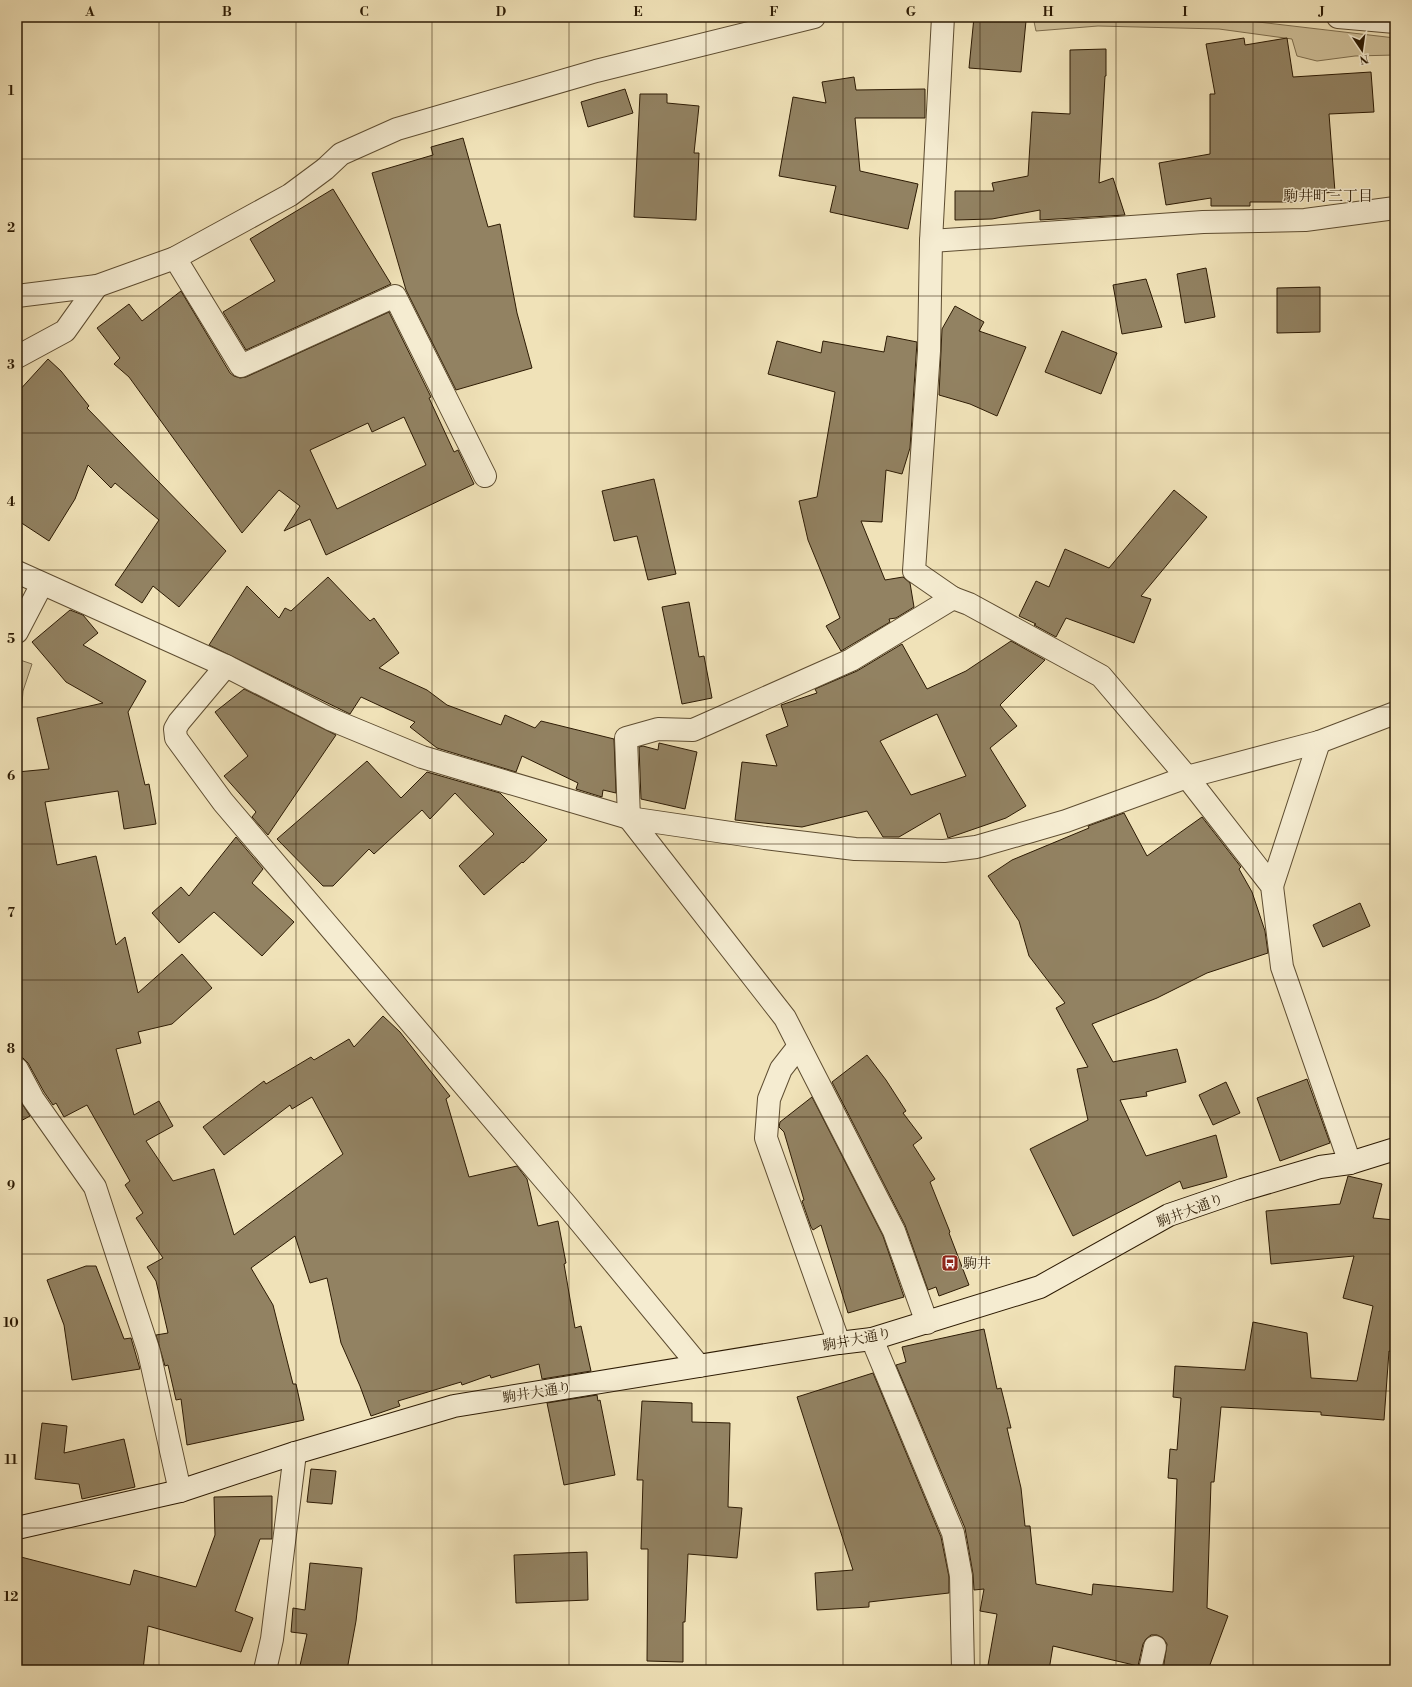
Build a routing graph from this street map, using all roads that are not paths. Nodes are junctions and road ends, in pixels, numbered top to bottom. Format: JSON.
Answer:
{"nodes":[{"id":1,"x":814,"y":17,"type":"edge"},
{"id":2,"x":943,"y":17,"type":"edge"},
{"id":3,"x":1338,"y":17,"type":"edge"},
{"id":4,"x":1395,"y":22,"type":"edge"},
{"id":5,"x":1395,"y":208,"type":"edge"},
{"id":6,"x":931,"y":241,"type":"junction"},
{"id":7,"x":175,"y":258,"type":"junction"},
{"id":8,"x":97,"y":286,"type":"junction"},
{"id":9,"x":17,"y":296,"type":"edge"},
{"id":10,"x":17,"y":357,"type":"edge"},
{"id":11,"x":484,"y":476,"type":"dead end"},
{"id":12,"x":17,"y":572,"type":"edge"},
{"id":13,"x":42,"y":584,"type":"junction"},
{"id":14,"x":953,"y":598,"type":"junction"},
{"id":15,"x":17,"y":632,"type":"edge"},
{"id":16,"x":226,"y":666,"type":"junction"},
{"id":17,"x":1395,"y":713,"type":"edge"},
{"id":18,"x":1319,"y":742,"type":"junction"},
{"id":19,"x":1187,"y":777,"type":"junction"},
{"id":20,"x":628,"y":818,"type":"junction"},
{"id":21,"x":1272,"y":886,"type":"junction"},
{"id":22,"x":799,"y":1046,"type":"junction"},
{"id":23,"x":17,"y":1069,"type":"edge"},
{"id":24,"x":1395,"y":1148,"type":"edge"},
{"id":25,"x":1350,"y":1163,"type":"junction"},
{"id":26,"x":928,"y":1322,"type":"junction"},
{"id":27,"x":872,"y":1339,"type":"junction"},
{"id":28,"x":839,"y":1343,"type":"junction"},
{"id":29,"x":699,"y":1366,"type":"junction"},
{"id":30,"x":295,"y":1453,"type":"junction"},
{"id":31,"x":180,"y":1491,"type":"junction"},
{"id":32,"x":17,"y":1528,"type":"edge"},
{"id":33,"x":1155,"y":1647,"type":"dead end"},
{"id":34,"x":265,"y":1670,"type":"edge"},
{"id":35,"x":963,"y":1670,"type":"edge"},
{"id":36,"x":1150,"y":1670,"type":"edge"}],
"edges":[{"from":1,"to":7,"type":"street"},
{"from":2,"to":6,"type":"street"},
{"from":3,"to":4,"type":"street"},
{"from":5,"to":6,"type":"street"},
{"from":6,"to":14,"type":"street"},
{"from":7,"to":8,"type":"street"},
{"from":7,"to":11,"type":"street"},
{"from":8,"to":9,"type":"street"},
{"from":8,"to":10,"type":"street"},
{"from":12,"to":13,"type":"street"},
{"from":13,"to":15,"type":"street"},
{"from":13,"to":16,"type":"street"},
{"from":14,"to":19,"type":"street"},
{"from":14,"to":20,"type":"street"},
{"from":16,"to":20,"type":"street"},
{"from":16,"to":29,"type":"street"},
{"from":17,"to":18,"type":"street"},
{"from":18,"to":19,"type":"street"},
{"from":18,"to":21,"type":"street"},
{"from":19,"to":20,"type":"street"},
{"from":19,"to":21,"type":"street"},
{"from":20,"to":22,"type":"street"},
{"from":21,"to":25,"type":"street"},
{"from":22,"to":26,"type":"street"},
{"from":22,"to":28,"type":"street"},
{"from":23,"to":31,"type":"street"},
{"from":24,"to":25,"type":"street","name":"駒井大通り"},
{"from":25,"to":26,"type":"street","name":"駒井大通り"},
{"from":26,"to":27,"type":"street","name":"駒井大通り"},
{"from":27,"to":28,"type":"street","name":"駒井大通り"},
{"from":27,"to":35,"type":"street"},
{"from":28,"to":29,"type":"street","name":"駒井大通り"},
{"from":29,"to":30,"type":"street","name":"駒井大通り"},
{"from":30,"to":31,"type":"street","name":"駒井大通り"},
{"from":30,"to":34,"type":"street"},
{"from":31,"to":32,"type":"street","name":"駒井大通り"},
{"from":33,"to":36,"type":"street"}]}
